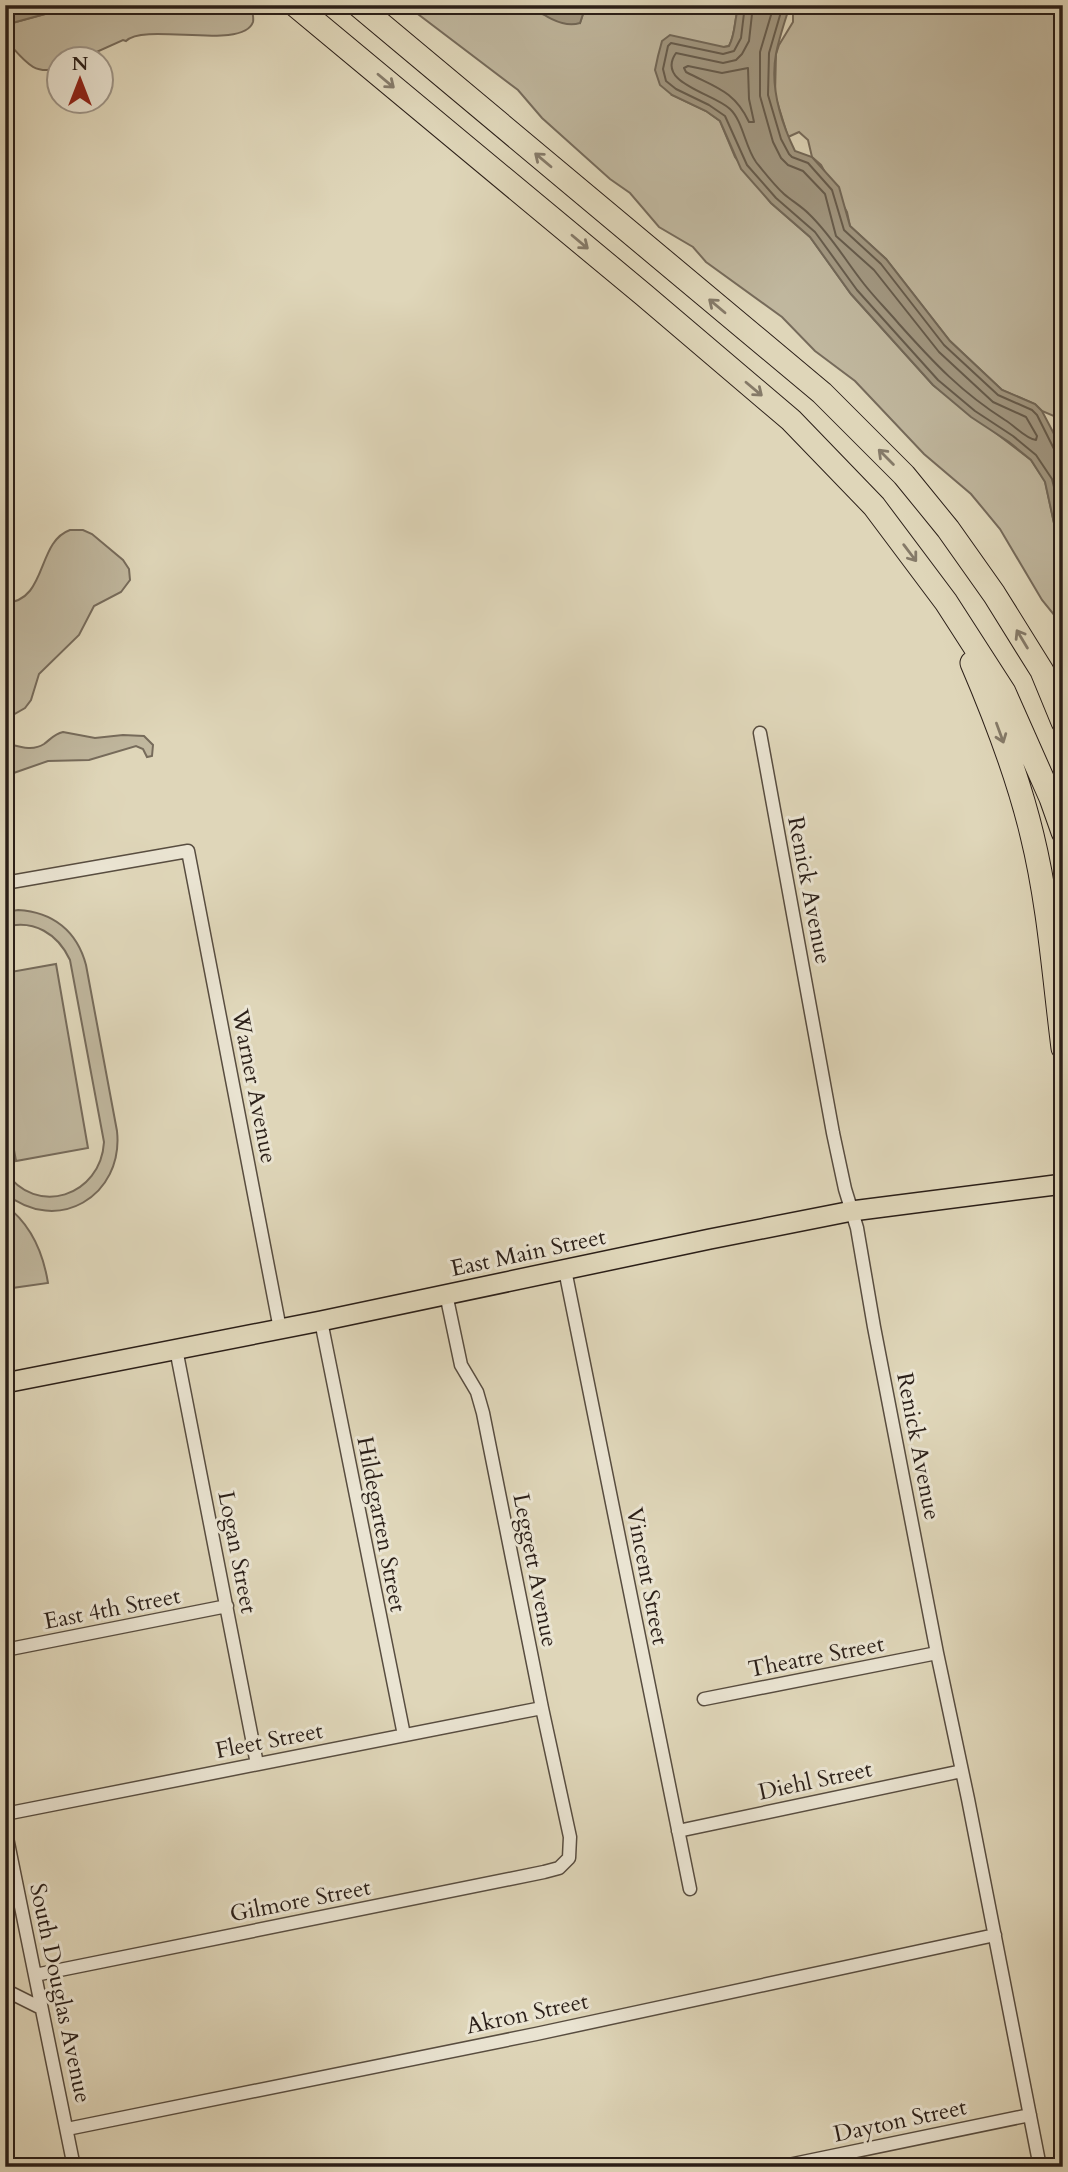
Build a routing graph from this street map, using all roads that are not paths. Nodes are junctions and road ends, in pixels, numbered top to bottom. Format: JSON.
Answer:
{"nodes":[{"id":1,"x":295,"y":5,"type":"edge"},
{"id":2,"x":365,"y":11,"type":"edge"},
{"id":3,"x":946,"y":602,"type":"junction"},
{"id":4,"x":1042,"y":671,"type":"junction"},
{"id":5,"x":1063,"y":707,"type":"edge"},
{"id":6,"x":1063,"y":722,"type":"edge"},
{"id":7,"x":760,"y":733,"type":"dead end"},
{"id":8,"x":1063,"y":832,"type":"edge"},
{"id":9,"x":5,"y":883,"type":"edge"},
{"id":10,"x":1063,"y":1048,"type":"edge"},
{"id":11,"x":1063,"y":1184,"type":"edge"},
{"id":12,"x":852,"y":1211,"type":"junction"},
{"id":13,"x":565,"y":1270,"type":"junction"},
{"id":14,"x":446,"y":1294,"type":"junction"},
{"id":15,"x":321,"y":1321,"type":"junction"},
{"id":16,"x":279,"y":1329,"type":"junction"},
{"id":17,"x":176,"y":1349,"type":"junction"},
{"id":18,"x":5,"y":1383,"type":"edge"},
{"id":19,"x":227,"y":1606,"type":"junction"},
{"id":20,"x":5,"y":1650,"type":"edge"},
{"id":21,"x":937,"y":1653,"type":"junction"},
{"id":22,"x":704,"y":1699,"type":"dead end"},
{"id":23,"x":541,"y":1708,"type":"junction"},
{"id":24,"x":404,"y":1735,"type":"junction"},
{"id":25,"x":257,"y":1763,"type":"junction"},
{"id":26,"x":962,"y":1771,"type":"junction"},
{"id":27,"x":5,"y":1814,"type":"edge"},
{"id":28,"x":5,"y":1828,"type":"edge"},
{"id":29,"x":678,"y":1831,"type":"junction"},
{"id":30,"x":569,"y":1858,"type":"joint"},
{"id":31,"x":690,"y":1889,"type":"dead end"},
{"id":32,"x":995,"y":1935,"type":"junction"},
{"id":33,"x":35,"y":1975,"type":"junction"},
{"id":34,"x":5,"y":1990,"type":"edge"},
{"id":35,"x":41,"y":2008,"type":"junction"},
{"id":36,"x":1030,"y":2115,"type":"junction"},
{"id":37,"x":67,"y":2129,"type":"junction"},
{"id":38,"x":74,"y":2167,"type":"edge"},
{"id":39,"x":779,"y":2167,"type":"edge"},
{"id":40,"x":1040,"y":2167,"type":"edge"}],
"edges":[{"from":1,"to":3,"type":"highway","one_way":true},
{"from":4,"to":2,"type":"highway","one_way":true},
{"from":3,"to":8,"type":"highway"},
{"from":3,"to":10,"type":"highway","one_way":true},
{"from":4,"to":5,"type":"highway"},
{"from":4,"to":6,"type":"highway"},
{"from":7,"to":12,"type":"street","name":"Renick Avenue"},
{"from":9,"to":16,"type":"street","name":"Warner Avenue"},
{"from":11,"to":12,"type":"main road","name":"East Main Street"},
{"from":12,"to":13,"type":"main road","name":"East Main Street"},
{"from":12,"to":21,"type":"street","name":"Renick Avenue"},
{"from":13,"to":14,"type":"main road","name":"East Main Street"},
{"from":13,"to":29,"type":"street","name":"Vincent Street"},
{"from":14,"to":15,"type":"main road","name":"East Main Street"},
{"from":14,"to":23,"type":"street","name":"Leggett Avenue"},
{"from":15,"to":16,"type":"main road","name":"East Main Street"},
{"from":15,"to":24,"type":"street","name":"Hildegarten Street"},
{"from":16,"to":17,"type":"main road","name":"East Main Street"},
{"from":17,"to":18,"type":"main road","name":"East Main Street"},
{"from":17,"to":19,"type":"street","name":"Logan Street"},
{"from":19,"to":20,"type":"street","name":"East 4th Street"},
{"from":19,"to":25,"type":"street","name":"Logan Street"},
{"from":21,"to":22,"type":"street","name":"Theatre Street"},
{"from":21,"to":26,"type":"street","name":"Renick Avenue"},
{"from":23,"to":24,"type":"street","name":"Fleet Street"},
{"from":23,"to":30,"type":"street","name":"Leggett Avenue"},
{"from":24,"to":25,"type":"street","name":"Fleet Street"},
{"from":25,"to":27,"type":"street","name":"Fleet Street"},
{"from":26,"to":29,"type":"street","name":"Diehl Street"},
{"from":26,"to":32,"type":"street","name":"Renick Avenue"},
{"from":28,"to":33,"type":"street","name":"South Douglas Avenue"},
{"from":29,"to":31,"type":"street","name":"Vincent Street"},
{"from":30,"to":33,"type":"street","name":"Gilmore Street"},
{"from":32,"to":36,"type":"street","name":"Renick Avenue"},
{"from":32,"to":37,"type":"street","name":"Akron Street"},
{"from":33,"to":35,"type":"street","name":"South Douglas Avenue"},
{"from":34,"to":35,"type":"street"},
{"from":35,"to":37,"type":"street","name":"South Douglas Avenue"},
{"from":36,"to":39,"type":"street","name":"Dayton Street"},
{"from":36,"to":40,"type":"street","name":"Renick Avenue"},
{"from":37,"to":38,"type":"street","name":"South Douglas Avenue"}]}
